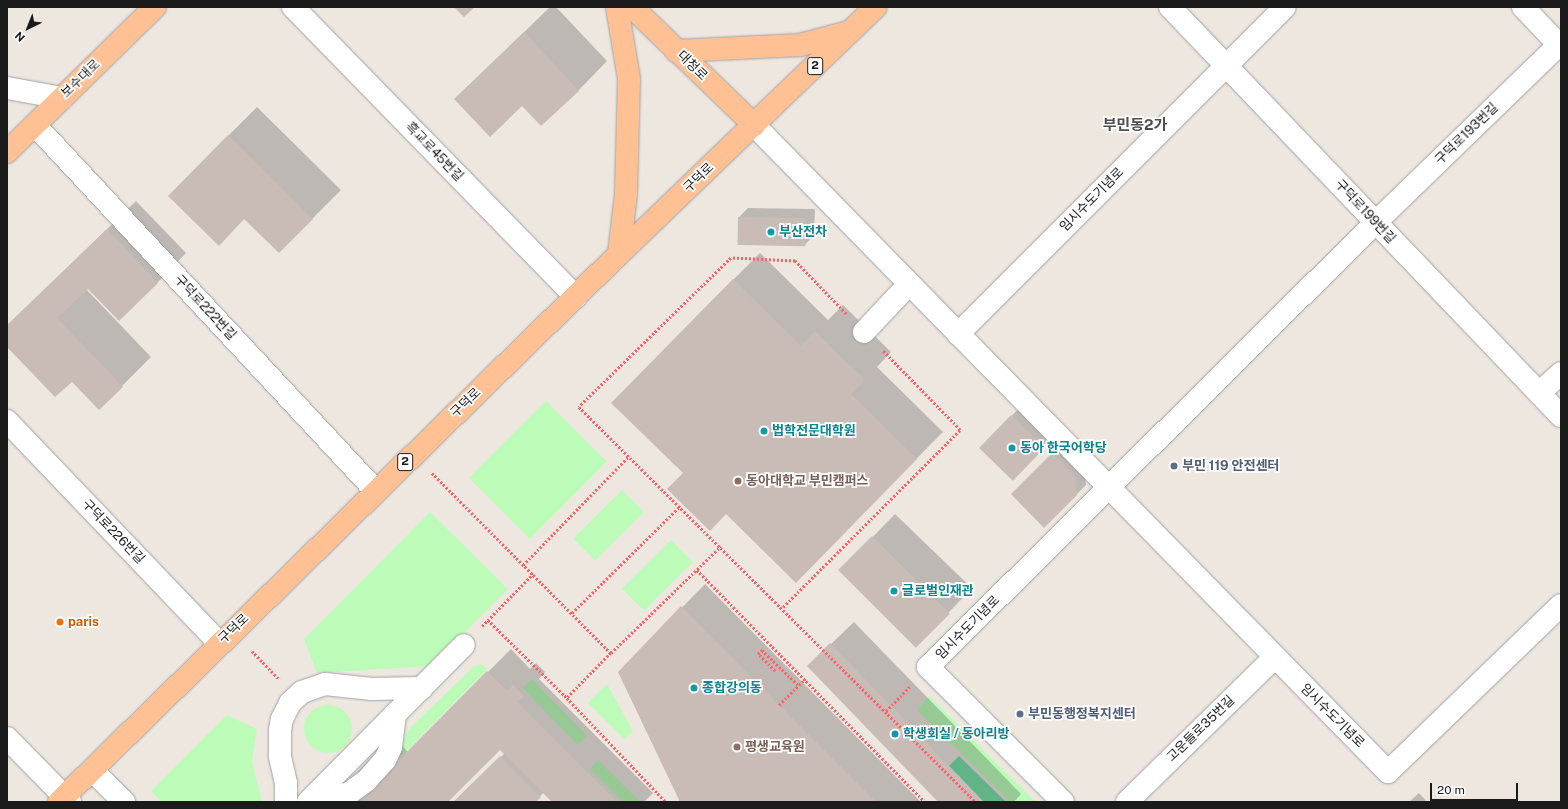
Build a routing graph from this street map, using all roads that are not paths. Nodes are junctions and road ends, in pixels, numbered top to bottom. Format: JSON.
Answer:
{"nodes":[{"id":1,"x":155,"y":7,"type":"edge"},
{"id":2,"x":293,"y":7,"type":"edge"},
{"id":3,"x":617,"y":7,"type":"edge"},
{"id":4,"x":632,"y":7,"type":"edge"},
{"id":5,"x":876,"y":7,"type":"edge"},
{"id":6,"x":1170,"y":7,"type":"edge"},
{"id":7,"x":1285,"y":7,"type":"edge"},
{"id":8,"x":1523,"y":7,"type":"edge"},
{"id":9,"x":850,"y":32,"type":"junction"},
{"id":10,"x":1560,"y":45,"type":"edge"},
{"id":11,"x":676,"y":51,"type":"junction"},
{"id":12,"x":1227,"y":66,"type":"junction"},
{"id":13,"x":7,"y":88,"type":"edge"},
{"id":14,"x":62,"y":98,"type":"junction"},
{"id":15,"x":35,"y":125,"type":"junction"},
{"id":16,"x":754,"y":125,"type":"junction"},
{"id":17,"x":7,"y":152,"type":"edge"},
{"id":18,"x":1375,"y":224,"type":"junction"},
{"id":19,"x":619,"y":254,"type":"junction"},
{"id":20,"x":909,"y":284,"type":"junction"},
{"id":21,"x":576,"y":297,"type":"junction"},
{"id":22,"x":864,"y":332,"type":"road end"},
{"id":23,"x":958,"y":334,"type":"junction"},
{"id":24,"x":1561,"y":373,"type":"edge"},
{"id":25,"x":1540,"y":393,"type":"junction"},
{"id":26,"x":1561,"y":416,"type":"edge"},
{"id":27,"x":7,"y":422,"type":"edge"},
{"id":28,"x":1108,"y":487,"type":"junction"},
{"id":29,"x":376,"y":491,"type":"junction"},
{"id":30,"x":1561,"y":605,"type":"edge"},
{"id":31,"x":226,"y":637,"type":"junction"},
{"id":32,"x":464,"y":645,"type":"road end"},
{"id":33,"x":1275,"y":657,"type":"junction"},
{"id":34,"x":422,"y":688,"type":"junction"},
{"id":35,"x":7,"y":738,"type":"edge"},
{"id":36,"x":93,"y":771,"type":"junction"},
{"id":37,"x":311,"y":799,"type":"edge"},
{"id":38,"x":64,"y":800,"type":"edge"},
{"id":39,"x":124,"y":802,"type":"edge"},
{"id":40,"x":286,"y":802,"type":"edge"},
{"id":41,"x":1063,"y":802,"type":"edge"},
{"id":42,"x":1127,"y":802,"type":"edge"}],
"edges":[{"from":1,"to":14,"type":"main road","name":"보수대로"},
{"from":2,"to":21,"type":"street","name":"흑교로45번길"},
{"from":3,"to":19,"type":"main road"},
{"from":4,"to":11,"type":"main road","name":"대청로"},
{"from":5,"to":9,"type":"main road","name":"구덕로","number":"2"},
{"from":6,"to":12,"type":"street","name":"구덕로199번길"},
{"from":7,"to":12,"type":"street"},
{"from":8,"to":10,"type":"street","name":"구덕로193번길"},
{"from":9,"to":11,"type":"main road"},
{"from":9,"to":16,"type":"main road","name":"구덕로","number":"2"},
{"from":10,"to":18,"type":"street","name":"구덕로193번길"},
{"from":11,"to":16,"type":"main road","name":"대청로"},
{"from":12,"to":18,"type":"street","name":"구덕로199번길"},
{"from":12,"to":23,"type":"street","name":"임시수도기념로"},
{"from":13,"to":14,"type":"street"},
{"from":14,"to":15,"type":"main road","name":"보수대로"},
{"from":15,"to":17,"type":"main road","name":"보수대로"},
{"from":15,"to":29,"type":"street","name":"구덕로222번길"},
{"from":16,"to":19,"type":"main road","name":"구덕로","number":"2"},
{"from":16,"to":20,"type":"street"},
{"from":18,"to":25,"type":"street","name":"구덕로199번길"},
{"from":18,"to":28,"type":"street","name":"임시수도기념로"},
{"from":19,"to":21,"type":"main road","name":"구덕로","number":"2"},
{"from":20,"to":22,"type":"street"},
{"from":20,"to":23,"type":"street"},
{"from":21,"to":29,"type":"main road","name":"구덕로","number":"2"},
{"from":23,"to":28,"type":"street"},
{"from":24,"to":25,"type":"street"},
{"from":25,"to":26,"type":"street","name":"구덕로199번길"},
{"from":27,"to":31,"type":"street","name":"구덕로226번길"},
{"from":28,"to":33,"type":"street","name":"임시수도기념로"},
{"from":28,"to":41,"type":"street","name":"임시수도기념로"},
{"from":29,"to":31,"type":"main road","name":"구덕로","number":"2"},
{"from":30,"to":33,"type":"street","name":"임시수도기념로"},
{"from":31,"to":36,"type":"main road","name":"구덕로","number":"2"},
{"from":32,"to":34,"type":"street"},
{"from":33,"to":42,"type":"street","name":"고운들로35번길"},
{"from":34,"to":37,"type":"street"},
{"from":34,"to":40,"type":"street"},
{"from":35,"to":38,"type":"street"},
{"from":36,"to":38,"type":"main road","name":"구덕로","number":"2"},
{"from":36,"to":39,"type":"street"}]}
